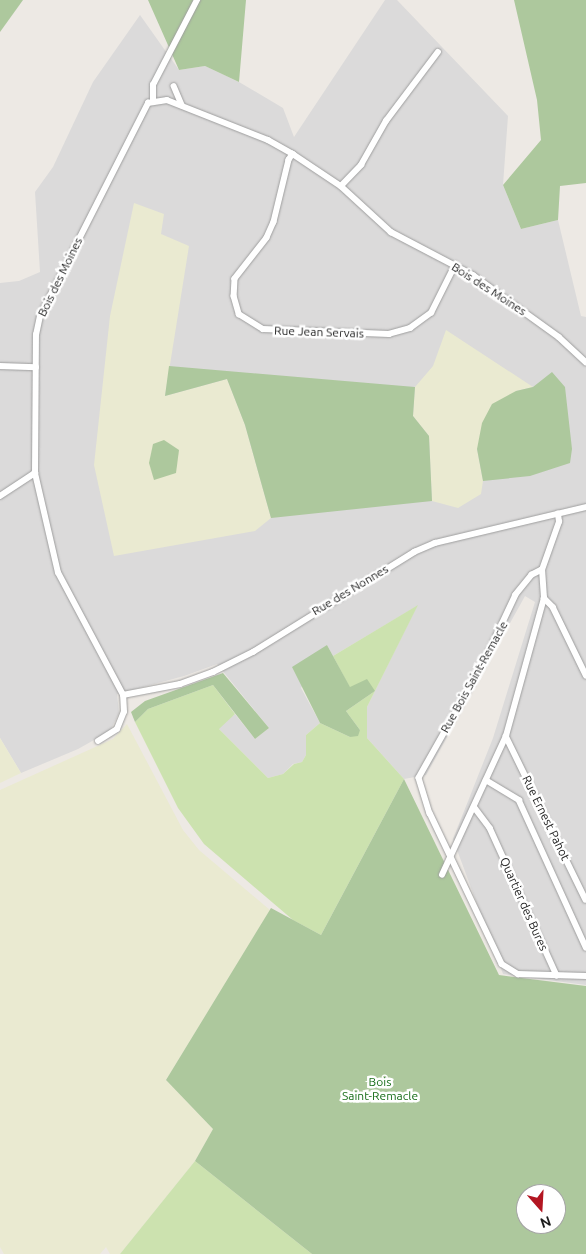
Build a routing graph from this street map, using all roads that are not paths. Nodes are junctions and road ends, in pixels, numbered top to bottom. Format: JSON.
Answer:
{"nodes":[{"id":1,"x":197,"y":0,"type":"edge"},
{"id":2,"x":438,"y":52,"type":"dead end"},
{"id":3,"x":174,"y":86,"type":"dead end"},
{"id":4,"x":154,"y":101,"type":"junction"},
{"id":5,"x":182,"y":105,"type":"junction"},
{"id":6,"x":293,"y":154,"type":"junction"},
{"id":7,"x":341,"y":186,"type":"junction"},
{"id":8,"x":455,"y":265,"type":"junction"},
{"id":9,"x":586,"y":362,"type":"edge"},
{"id":10,"x":0,"y":366,"type":"edge"},
{"id":11,"x":36,"y":367,"type":"junction"},
{"id":12,"x":35,"y":474,"type":"junction"},
{"id":13,"x":0,"y":496,"type":"edge"},
{"id":14,"x":586,"y":507,"type":"edge"},
{"id":15,"x":558,"y":514,"type":"junction"},
{"id":16,"x":542,"y":570,"type":"junction"},
{"id":17,"x":544,"y":598,"type":"junction"},
{"id":18,"x":586,"y":675,"type":"edge"},
{"id":19,"x":124,"y":695,"type":"junction"},
{"id":20,"x":506,"y":736,"type":"junction"},
{"id":21,"x":98,"y":741,"type":"dead end"},
{"id":22,"x":486,"y":780,"type":"junction"},
{"id":23,"x":475,"y":808,"type":"junction"},
{"id":24,"x":452,"y":856,"type":"junction"},
{"id":25,"x":442,"y":875,"type":"dead end"},
{"id":26,"x":586,"y":900,"type":"edge"},
{"id":27,"x":586,"y":947,"type":"edge"},
{"id":28,"x":556,"y":976,"type":"junction"},
{"id":29,"x":586,"y":976,"type":"edge"}],
"edges":[{"from":1,"to":4,"type":"street"},
{"from":2,"to":7,"type":"street"},
{"from":3,"to":5,"type":"street"},
{"from":4,"to":5,"type":"street","name":"Bois des Moines"},
{"from":4,"to":11,"type":"street","name":"Bois des Moines"},
{"from":5,"to":6,"type":"street","name":"Bois des Moines"},
{"from":6,"to":7,"type":"street","name":"Bois des Moines"},
{"from":6,"to":8,"type":"street","name":"Rue Jean Servais"},
{"from":7,"to":8,"type":"street","name":"Bois des Moines"},
{"from":8,"to":9,"type":"street","name":"Bois des Moines"},
{"from":10,"to":11,"type":"street"},
{"from":11,"to":12,"type":"street","name":"Bois des Moines"},
{"from":12,"to":13,"type":"street"},
{"from":12,"to":19,"type":"street","name":"Bois des Moines"},
{"from":14,"to":15,"type":"street","name":"Rue des Nonnes"},
{"from":15,"to":16,"type":"street","name":"Rue Bois Saint-Remacle"},
{"from":15,"to":19,"type":"street","name":"Rue des Nonnes"},
{"from":16,"to":17,"type":"street"},
{"from":16,"to":24,"type":"street","name":"Rue Bois Saint-Remacle"},
{"from":17,"to":18,"type":"street"},
{"from":17,"to":20,"type":"street"},
{"from":19,"to":21,"type":"street"},
{"from":20,"to":22,"type":"street"},
{"from":20,"to":26,"type":"street","name":"Rue Ernest Pahot"},
{"from":22,"to":23,"type":"street"},
{"from":22,"to":27,"type":"street"},
{"from":23,"to":24,"type":"street"},
{"from":23,"to":28,"type":"street","name":"Quartier des Bures"},
{"from":24,"to":25,"type":"street"},
{"from":24,"to":28,"type":"street"},
{"from":28,"to":29,"type":"street"}]}
